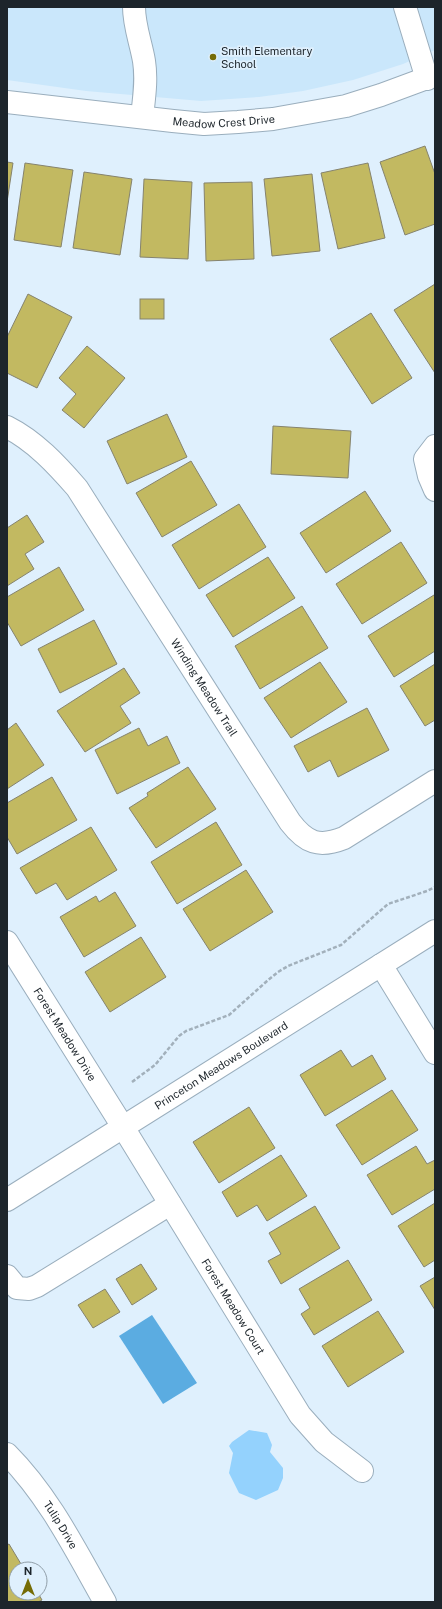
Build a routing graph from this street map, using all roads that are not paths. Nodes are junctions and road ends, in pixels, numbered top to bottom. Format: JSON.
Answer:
{"nodes":[{"id":1,"x":134,"y":7,"type":"edge"},
{"id":2,"x":405,"y":7,"type":"edge"},
{"id":3,"x":431,"y":77,"type":"edge"},
{"id":4,"x":7,"y":102,"type":"edge"},
{"id":5,"x":142,"y":117,"type":"junction"},
{"id":6,"x":7,"y":427,"type":"edge"},
{"id":7,"x":435,"y":446,"type":"edge"},
{"id":8,"x":435,"y":490,"type":"edge"},
{"id":9,"x":435,"y":781,"type":"edge"},
{"id":10,"x":435,"y":931,"type":"edge"},
{"id":11,"x":7,"y":942,"type":"edge"},
{"id":12,"x":381,"y":965,"type":"junction"},
{"id":13,"x":435,"y":1053,"type":"edge"},
{"id":14,"x":123,"y":1127,"type":"junction"},
{"id":15,"x":7,"y":1200,"type":"edge"},
{"id":16,"x":170,"y":1204,"type":"junction"},
{"id":17,"x":7,"y":1276,"type":"edge"},
{"id":18,"x":7,"y":1454,"type":"edge"},
{"id":19,"x":362,"y":1472,"type":"dead end"},
{"id":20,"x":105,"y":1602,"type":"edge"}],
"edges":[{"from":1,"to":5,"type":"street"},
{"from":2,"to":3,"type":"street"},
{"from":3,"to":5,"type":"street","name":"Meadow Crest Drive"},
{"from":4,"to":5,"type":"street","name":"Meadow Crest Drive"},
{"from":6,"to":9,"type":"street","name":"Winding Meadow Trail"},
{"from":7,"to":8,"type":"street"},
{"from":10,"to":12,"type":"street","name":"Princeton Meadows Boulevard"},
{"from":11,"to":14,"type":"street","name":"Forest Meadow Drive"},
{"from":12,"to":13,"type":"street"},
{"from":12,"to":14,"type":"street","name":"Princeton Meadows Boulevard"},
{"from":14,"to":15,"type":"street","name":"Princeton Meadows Boulevard"},
{"from":14,"to":16,"type":"street","name":"Forest Meadow Court"},
{"from":16,"to":17,"type":"street"},
{"from":16,"to":19,"type":"street","name":"Forest Meadow Court"},
{"from":18,"to":20,"type":"street","name":"Tulip Drive"}]}
